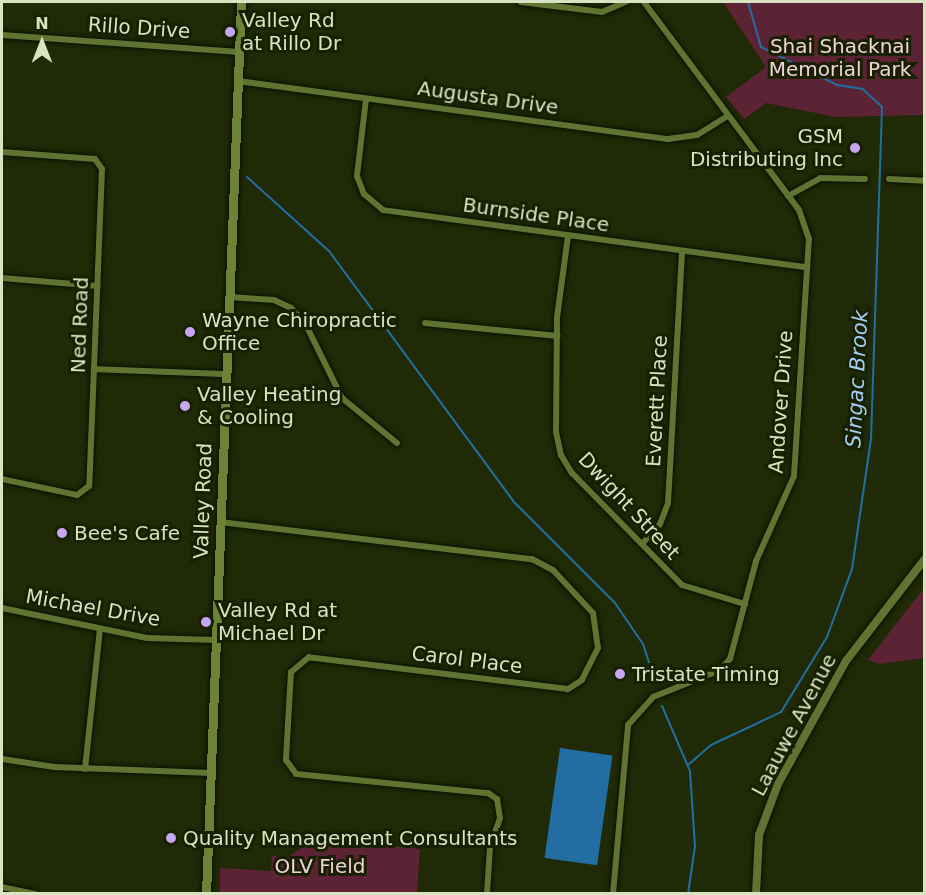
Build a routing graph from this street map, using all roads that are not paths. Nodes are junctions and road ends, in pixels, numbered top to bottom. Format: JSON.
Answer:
{"nodes":[{"id":1,"x":241,"y":2,"type":"edge"},
{"id":2,"x":521,"y":2,"type":"edge"},
{"id":3,"x":626,"y":2,"type":"edge"},
{"id":4,"x":644,"y":2,"type":"edge"},
{"id":5,"x":2,"y":34,"type":"edge"},
{"id":6,"x":239,"y":52,"type":"junction"},
{"id":7,"x":238,"y":81,"type":"junction"},
{"id":8,"x":366,"y":99,"type":"junction"},
{"id":9,"x":728,"y":116,"type":"junction"},
{"id":10,"x":2,"y":152,"type":"edge"},
{"id":11,"x":865,"y":179,"type":"dead end"},
{"id":12,"x":889,"y":179,"type":"dead end"},
{"id":13,"x":924,"y":181,"type":"edge"},
{"id":14,"x":788,"y":196,"type":"junction"},
{"id":15,"x":568,"y":236,"type":"junction"},
{"id":16,"x":682,"y":251,"type":"junction"},
{"id":17,"x":807,"y":267,"type":"junction"},
{"id":18,"x":2,"y":278,"type":"edge"},
{"id":19,"x":98,"y":286,"type":"junction"},
{"id":20,"x":229,"y":297,"type":"junction"},
{"id":21,"x":425,"y":323,"type":"dead end"},
{"id":22,"x":556,"y":336,"type":"junction"},
{"id":23,"x":94,"y":369,"type":"junction"},
{"id":24,"x":226,"y":374,"type":"junction"},
{"id":25,"x":397,"y":443,"type":"dead end"},
{"id":26,"x":2,"y":479,"type":"edge"},
{"id":27,"x":220,"y":522,"type":"junction"},
{"id":28,"x":642,"y":544,"type":"junction"},
{"id":29,"x":924,"y":560,"type":"edge"},
{"id":30,"x":745,"y":604,"type":"junction"},
{"id":31,"x":2,"y":608,"type":"edge"},
{"id":32,"x":100,"y":629,"type":"junction"},
{"id":33,"x":216,"y":640,"type":"junction"},
{"id":34,"x":2,"y":759,"type":"edge"},
{"id":35,"x":85,"y":769,"type":"junction"},
{"id":36,"x":211,"y":773,"type":"junction"},
{"id":37,"x":2,"y":887,"type":"edge"},
{"id":38,"x":35,"y":894,"type":"edge"},
{"id":39,"x":206,"y":894,"type":"edge"},
{"id":40,"x":487,"y":894,"type":"edge"},
{"id":41,"x":613,"y":894,"type":"edge"},
{"id":42,"x":756,"y":894,"type":"edge"}],
"edges":[{"from":1,"to":6,"type":"main road","name":"Valley Road"},
{"from":2,"to":3,"type":"street"},
{"from":4,"to":9,"type":"street","name":"Andover Drive"},
{"from":5,"to":6,"type":"street","name":"Rillo Drive"},
{"from":6,"to":7,"type":"main road","name":"Valley Road"},
{"from":7,"to":8,"type":"street","name":"Augusta Drive"},
{"from":7,"to":20,"type":"main road","name":"Valley Road"},
{"from":8,"to":9,"type":"street","name":"Augusta Drive"},
{"from":8,"to":15,"type":"street","name":"Burnside Place"},
{"from":9,"to":14,"type":"street","name":"Andover Drive"},
{"from":10,"to":19,"type":"street","name":"Ned Road"},
{"from":11,"to":14,"type":"street"},
{"from":12,"to":13,"type":"street"},
{"from":14,"to":17,"type":"street","name":"Andover Drive"},
{"from":15,"to":16,"type":"street","name":"Burnside Place"},
{"from":15,"to":22,"type":"street","name":"Dwight Street"},
{"from":16,"to":17,"type":"street","name":"Burnside Place"},
{"from":16,"to":28,"type":"street","name":"Everett Place"},
{"from":17,"to":30,"type":"street","name":"Andover Drive"},
{"from":18,"to":19,"type":"street"},
{"from":19,"to":23,"type":"street","name":"Ned Road"},
{"from":20,"to":24,"type":"main road","name":"Valley Road"},
{"from":20,"to":25,"type":"street"},
{"from":21,"to":22,"type":"street"},
{"from":22,"to":28,"type":"street","name":"Dwight Street"},
{"from":23,"to":24,"type":"street"},
{"from":23,"to":26,"type":"street","name":"Ned Road"},
{"from":24,"to":27,"type":"main road","name":"Valley Road"},
{"from":27,"to":33,"type":"main road","name":"Valley Road"},
{"from":27,"to":40,"type":"street","name":"Carol Place"},
{"from":28,"to":30,"type":"street","name":"Dwight Street"},
{"from":29,"to":42,"type":"street","name":"Laauwe Avenue"},
{"from":30,"to":41,"type":"street","name":"Andover Drive"},
{"from":31,"to":32,"type":"street","name":"Michael Drive"},
{"from":32,"to":33,"type":"street","name":"Michael Drive"},
{"from":32,"to":35,"type":"street"},
{"from":33,"to":36,"type":"main road","name":"Valley Road"},
{"from":34,"to":35,"type":"street"},
{"from":35,"to":36,"type":"street"},
{"from":36,"to":39,"type":"main road","name":"Valley Road"},
{"from":37,"to":38,"type":"street"}]}
